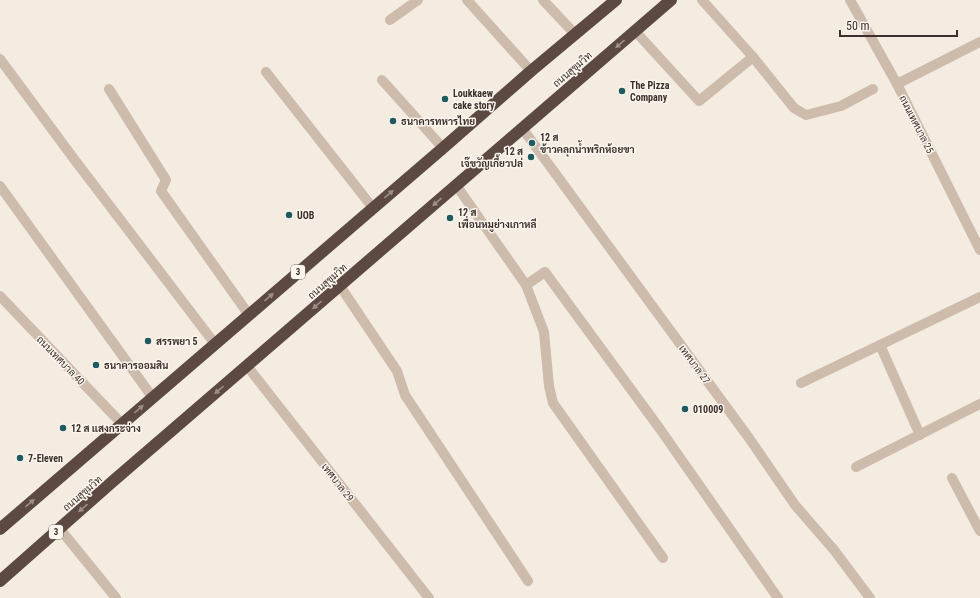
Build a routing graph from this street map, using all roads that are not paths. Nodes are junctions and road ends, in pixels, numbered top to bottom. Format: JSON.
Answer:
{"nodes":[{"id":1,"x":418,"y":0,"type":"edge"},
{"id":2,"x":467,"y":0,"type":"edge"},
{"id":3,"x":543,"y":0,"type":"edge"},
{"id":4,"x":616,"y":0,"type":"edge"},
{"id":5,"x":671,"y":0,"type":"edge"},
{"id":6,"x":702,"y":0,"type":"edge"},
{"id":7,"x":850,"y":0,"type":"edge"},
{"id":8,"x":390,"y":20,"type":"dead end"},
{"id":9,"x":635,"y":31,"type":"junction"},
{"id":10,"x":575,"y":34,"type":"junction"},
{"id":11,"x":980,"y":42,"type":"edge"},
{"id":12,"x":753,"y":57,"type":"junction"},
{"id":13,"x":0,"y":58,"type":"edge"},
{"id":14,"x":530,"y":71,"type":"junction"},
{"id":15,"x":266,"y":72,"type":"dead end"},
{"id":16,"x":382,"y":80,"type":"dead end"},
{"id":17,"x":897,"y":84,"type":"junction"},
{"id":18,"x":109,"y":89,"type":"dead end"},
{"id":19,"x":873,"y":89,"type":"dead end"},
{"id":20,"x":522,"y":128,"type":"junction"},
{"id":21,"x":443,"y":148,"type":"junction"},
{"id":22,"x":456,"y":185,"type":"junction"},
{"id":23,"x":0,"y":186,"type":"edge"},
{"id":24,"x":373,"y":208,"type":"junction"},
{"id":25,"x":980,"y":250,"type":"edge"},
{"id":26,"x":526,"y":285,"type":"junction"},
{"id":27,"x":340,"y":286,"type":"junction"},
{"id":28,"x":0,"y":296,"type":"edge"},
{"id":29,"x":980,"y":297,"type":"edge"},
{"id":30,"x":249,"y":315,"type":"junction"},
{"id":31,"x":215,"y":344,"type":"junction"},
{"id":32,"x":880,"y":345,"type":"junction"},
{"id":33,"x":247,"y":366,"type":"junction"},
{"id":34,"x":801,"y":383,"type":"dead end"},
{"id":35,"x":152,"y":398,"type":"junction"},
{"id":36,"x":980,"y":404,"type":"edge"},
{"id":37,"x":122,"y":424,"type":"junction"},
{"id":38,"x":920,"y":435,"type":"junction"},
{"id":39,"x":856,"y":467,"type":"dead end"},
{"id":40,"x":952,"y":478,"type":"dead end"},
{"id":41,"x":60,"y":528,"type":"junction"},
{"id":42,"x":0,"y":529,"type":"edge"},
{"id":43,"x":980,"y":530,"type":"edge"},
{"id":44,"x":663,"y":558,"type":"dead end"},
{"id":45,"x":0,"y":581,"type":"edge"},
{"id":46,"x":528,"y":581,"type":"dead end"},
{"id":47,"x":116,"y":598,"type":"edge"},
{"id":48,"x":429,"y":598,"type":"edge"},
{"id":49,"x":778,"y":598,"type":"edge"},
{"id":50,"x":870,"y":598,"type":"edge"}],
"edges":[{"from":1,"to":8,"type":"street"},
{"from":2,"to":14,"type":"street"},
{"from":3,"to":10,"type":"street"},
{"from":4,"to":10,"type":"highway","number":"3"},
{"from":5,"to":9,"type":"highway","name":"ถนนสุขุมวิท","number":"3"},
{"from":6,"to":12,"type":"street"},
{"from":7,"to":17,"type":"street","name":"ถนนเทศบาล 25"},
{"from":9,"to":12,"type":"street"},
{"from":9,"to":20,"type":"highway","name":"ถนนสุขุมวิท","number":"3","one_way":true},
{"from":10,"to":14,"type":"highway","number":"3"},
{"from":11,"to":17,"type":"street"},
{"from":12,"to":19,"type":"street"},
{"from":13,"to":31,"type":"street"},
{"from":14,"to":21,"type":"highway","number":"3"},
{"from":15,"to":24,"type":"street"},
{"from":16,"to":21,"type":"street"},
{"from":17,"to":25,"type":"street","name":"ถนนเทศบาล 25"},
{"from":18,"to":30,"type":"street"},
{"from":20,"to":22,"type":"highway","name":"ถนนสุขุมวิท","number":"3"},
{"from":20,"to":50,"type":"street","name":"เทศบาล 27"},
{"from":24,"to":21,"type":"highway","number":"3","one_way":true},
{"from":22,"to":26,"type":"street"},
{"from":22,"to":27,"type":"highway","name":"ถนนสุขุมวิท","number":"3","one_way":true},
{"from":23,"to":35,"type":"street"},
{"from":30,"to":24,"type":"highway","number":"3","one_way":true},
{"from":26,"to":44,"type":"street"},
{"from":26,"to":49,"type":"street"},
{"from":27,"to":33,"type":"highway","name":"ถนนสุขุมวิท","number":"3","one_way":true},
{"from":27,"to":46,"type":"street"},
{"from":28,"to":37,"type":"street","name":"ถนนเทศบาล 40"},
{"from":29,"to":32,"type":"street"},
{"from":30,"to":31,"type":"highway","number":"3"},
{"from":31,"to":35,"type":"highway","number":"3"},
{"from":32,"to":34,"type":"street"},
{"from":32,"to":38,"type":"street"},
{"from":33,"to":41,"type":"highway","name":"ถนนสุขุมวิท","number":"3","one_way":true},
{"from":33,"to":48,"type":"street","name":"เทศบาล 29"},
{"from":37,"to":35,"type":"highway","number":"3","one_way":true},
{"from":36,"to":38,"type":"street"},
{"from":42,"to":37,"type":"highway","number":"3","one_way":true},
{"from":38,"to":39,"type":"street"},
{"from":40,"to":43,"type":"street"},
{"from":41,"to":45,"type":"highway","name":"ถนนสุขุมวิท","number":"3"},
{"from":41,"to":47,"type":"street"}]}
